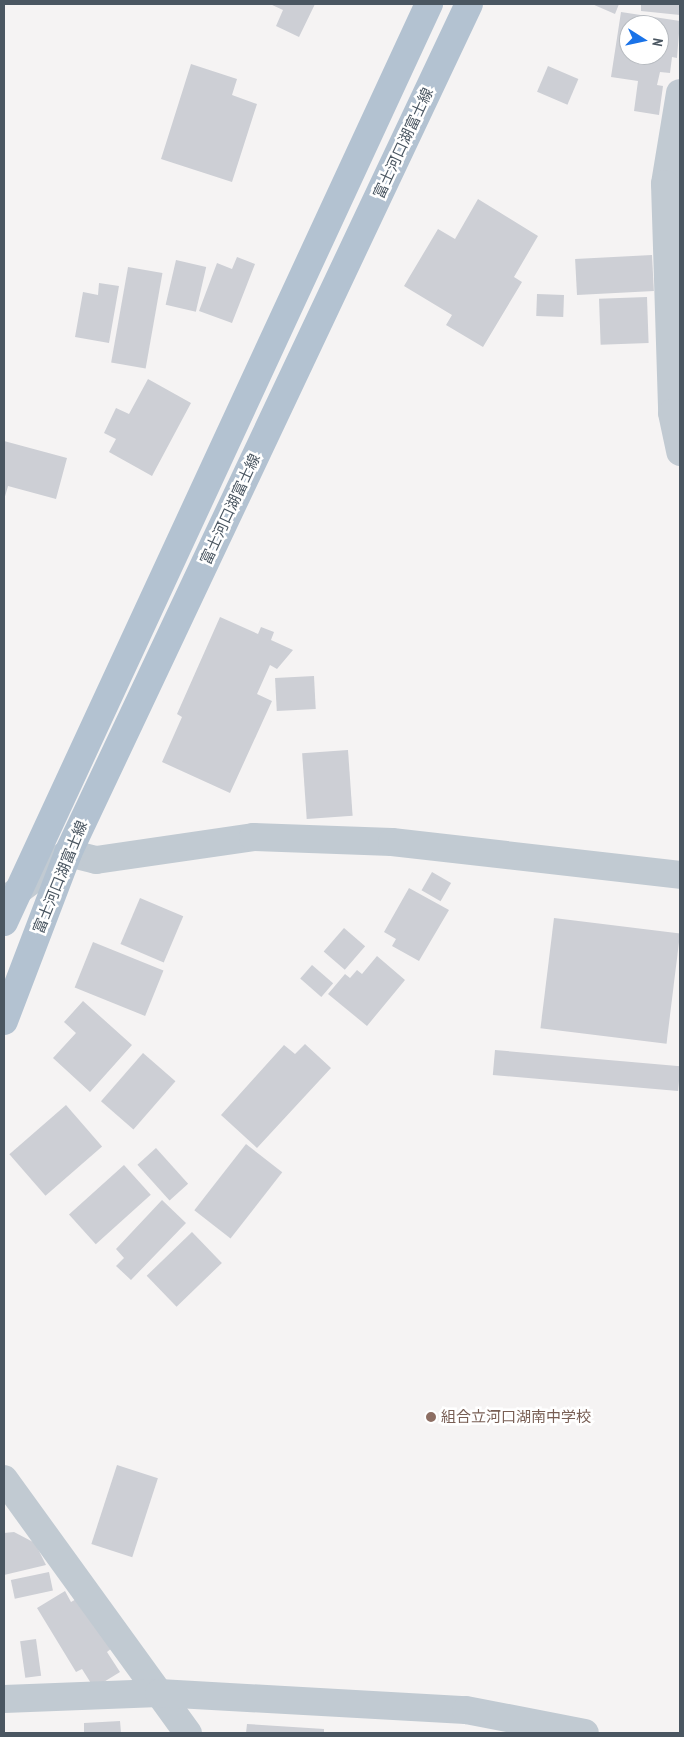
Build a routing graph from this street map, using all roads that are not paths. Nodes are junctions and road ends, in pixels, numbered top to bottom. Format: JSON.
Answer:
{"nodes":[{"id":1,"x":429,"y":4,"type":"edge"},
{"id":2,"x":469,"y":4,"type":"edge"},
{"id":3,"x":680,"y":94,"type":"edge"},
{"id":4,"x":680,"y":452,"type":"edge"},
{"id":5,"x":68,"y":853,"type":"junction"},
{"id":6,"x":680,"y":875,"type":"edge"},
{"id":7,"x":9,"y":896,"type":"edge"},
{"id":8,"x":4,"y":922,"type":"edge"},
{"id":9,"x":4,"y":1021,"type":"edge"},
{"id":10,"x":4,"y":1479,"type":"edge"},
{"id":11,"x":159,"y":1693,"type":"junction"},
{"id":12,"x":4,"y":1699,"type":"edge"},
{"id":13,"x":188,"y":1733,"type":"edge"},
{"id":14,"x":586,"y":1733,"type":"edge"}],
"edges":[{"from":1,"to":7,"type":"main road","name":"富士河口湖富士線"},
{"from":2,"to":5,"type":"main road","name":"富士河口湖富士線"},
{"from":3,"to":4,"type":"street"},
{"from":5,"to":6,"type":"street"},
{"from":5,"to":7,"type":"street"},
{"from":5,"to":9,"type":"main road","name":"富士河口湖富士線"},
{"from":7,"to":8,"type":"main road","name":"富士河口湖富士線"},
{"from":10,"to":11,"type":"street"},
{"from":11,"to":12,"type":"street"},
{"from":11,"to":13,"type":"street"},
{"from":11,"to":14,"type":"street"}]}
